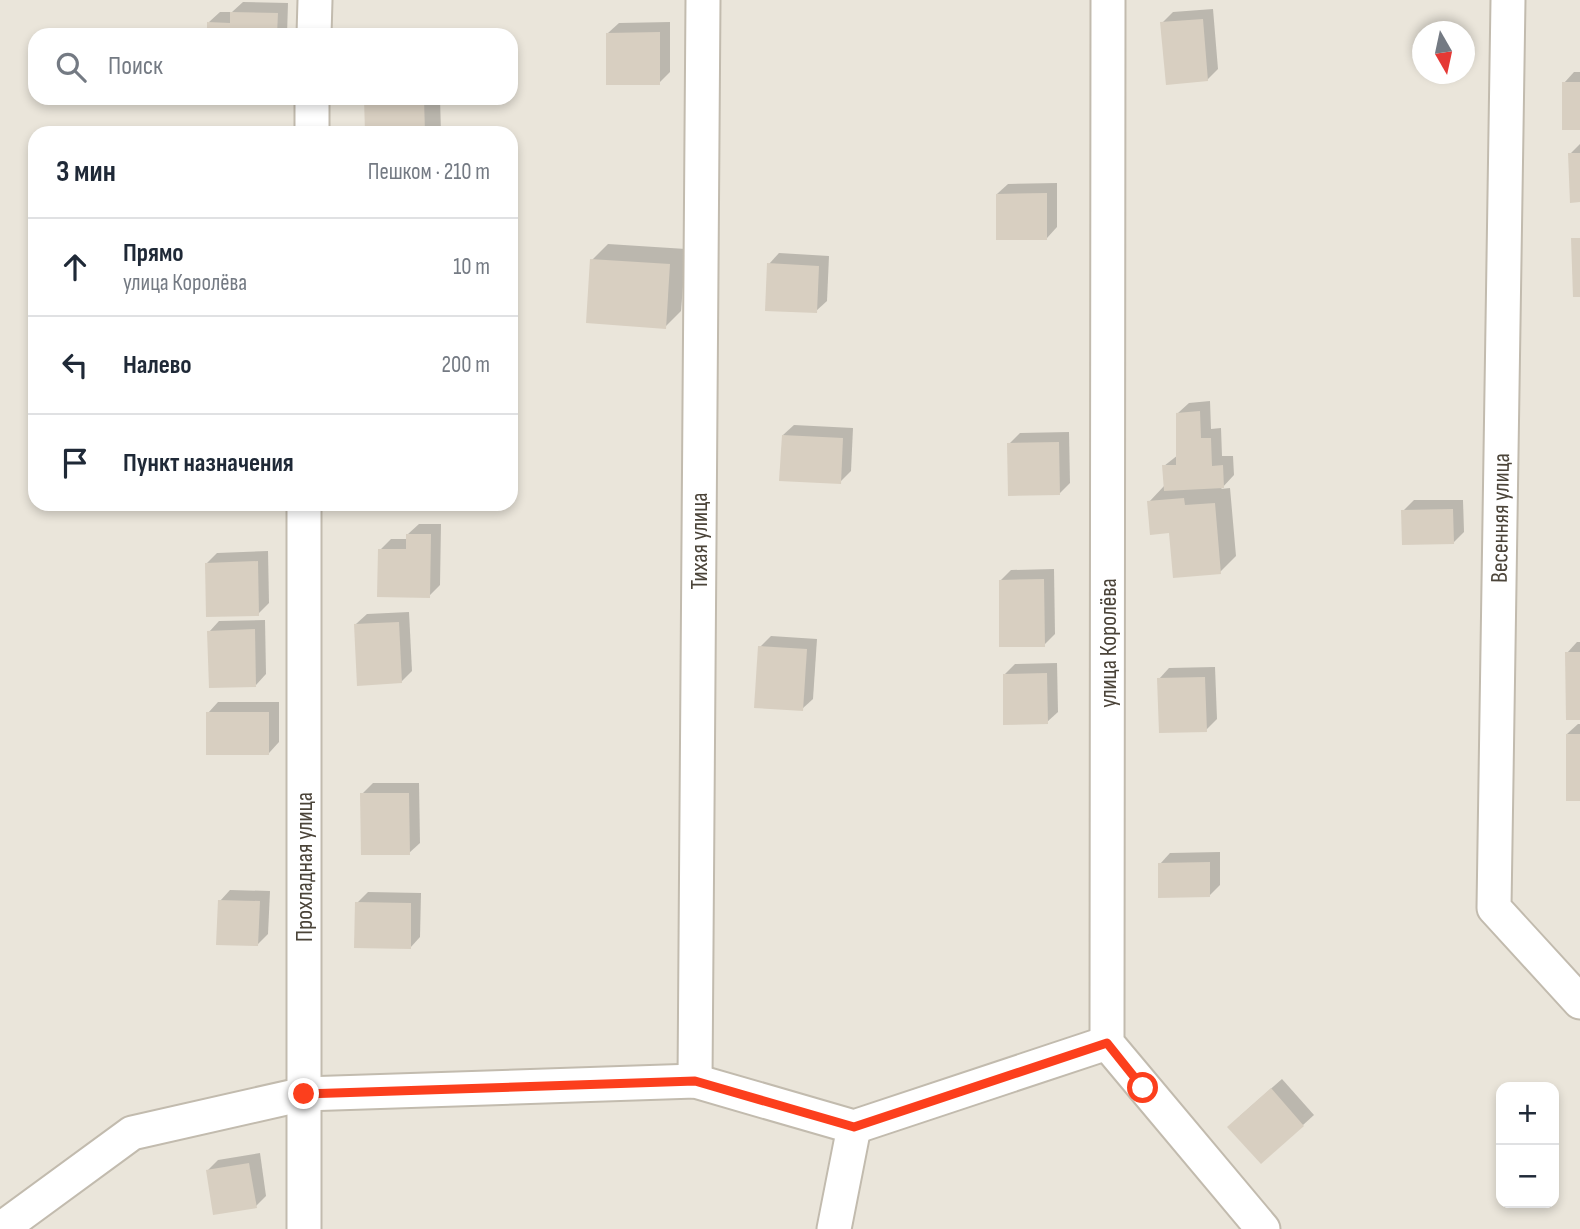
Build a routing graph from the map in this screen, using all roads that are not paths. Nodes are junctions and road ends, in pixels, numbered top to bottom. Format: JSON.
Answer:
{"nodes":[{"id":1,"x":315,"y":0,"type":"edge"},
{"id":2,"x":702,"y":0,"type":"edge"},
{"id":3,"x":1108,"y":0,"type":"edge"},
{"id":4,"x":1508,"y":0,"type":"edge"},
{"id":5,"x":314,"y":28,"type":"edge"},
{"id":6,"x":312,"y":105,"type":"edge"},
{"id":7,"x":312,"y":126,"type":"edge"},
{"id":8,"x":304,"y":511,"type":"edge"},
{"id":9,"x":1580,"y":1002,"type":"edge"},
{"id":10,"x":1107,"y":1043,"type":"junction"},
{"id":11,"x":695,"y":1081,"type":"junction"},
{"id":12,"x":304,"y":1094,"type":"junction"},
{"id":13,"x":854,"y":1127,"type":"junction"},
{"id":14,"x":1,"y":1229,"type":"edge"},
{"id":15,"x":304,"y":1229,"type":"edge"},
{"id":16,"x":834,"y":1229,"type":"edge"},
{"id":17,"x":1263,"y":1229,"type":"edge"}],
"edges":[{"from":1,"to":5,"type":"street"},
{"from":2,"to":11,"type":"street","name":"Тихая улица"},
{"from":3,"to":10,"type":"street","name":"улица Королёва"},
{"from":4,"to":9,"type":"street","name":"Весенняя улица"},
{"from":6,"to":7,"type":"street"},
{"from":8,"to":12,"type":"street","name":"Прохладная улица"},
{"from":10,"to":13,"type":"street"},
{"from":10,"to":17,"type":"street"},
{"from":11,"to":12,"type":"street"},
{"from":11,"to":13,"type":"street"},
{"from":12,"to":14,"type":"street"},
{"from":12,"to":15,"type":"street","name":"Прохладная улица"},
{"from":13,"to":16,"type":"street"}]}
